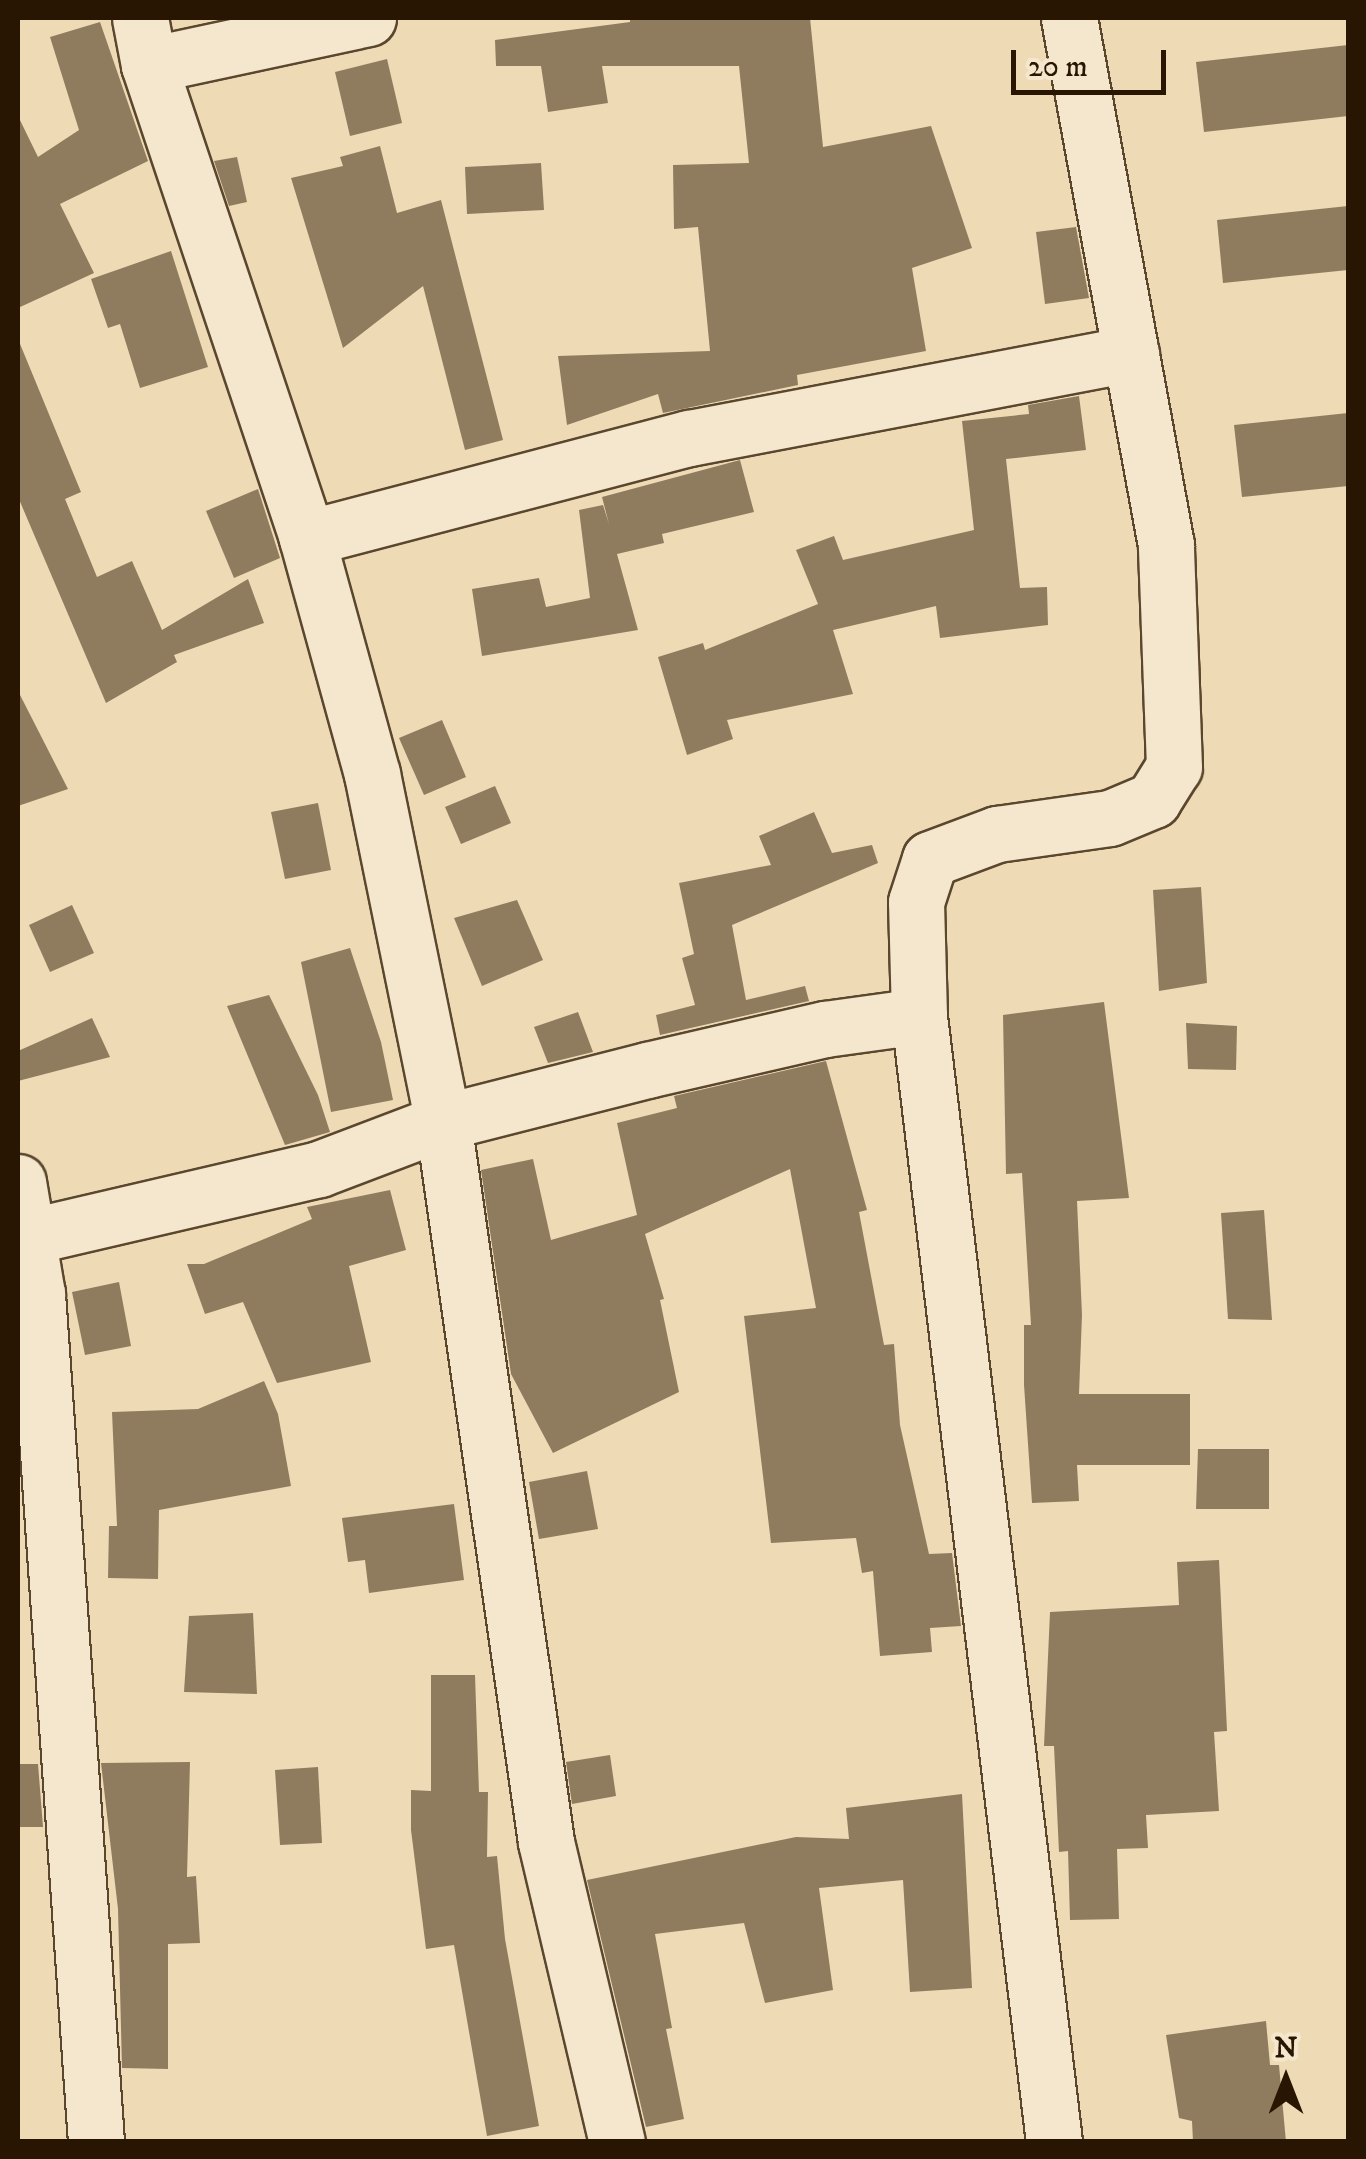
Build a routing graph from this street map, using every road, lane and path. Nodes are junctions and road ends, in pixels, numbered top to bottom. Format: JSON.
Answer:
{"nodes":[{"id":1,"x":368,"y":18,"type":"edge"},
{"id":2,"x":1069,"y":18,"type":"edge"},
{"id":3,"x":145,"y":41,"type":"edge"},
{"id":4,"x":1131,"y":354,"type":"junction"},
{"id":5,"x":307,"y":538,"type":"junction"},
{"id":6,"x":919,"y":1016,"type":"junction"},
{"id":7,"x":443,"y":1122,"type":"junction"},
{"id":8,"x":18,"y":1182,"type":"edge"},
{"id":9,"x":28,"y":1238,"type":"junction"},
{"id":10,"x":27,"y":1296,"type":"edge"},
{"id":11,"x":96,"y":2142,"type":"edge"},
{"id":12,"x":616,"y":2142,"type":"edge"},
{"id":13,"x":1054,"y":2142,"type":"edge"}],
"edges":[{"from":1,"to":3,"type":"street"},
{"from":2,"to":4,"type":"street"},
{"from":3,"to":5,"type":"street"},
{"from":4,"to":5,"type":"street"},
{"from":4,"to":6,"type":"street"},
{"from":5,"to":7,"type":"street"},
{"from":6,"to":7,"type":"street"},
{"from":6,"to":13,"type":"street"},
{"from":7,"to":9,"type":"street"},
{"from":7,"to":12,"type":"street"},
{"from":8,"to":9,"type":"street"},
{"from":9,"to":10,"type":"street"},
{"from":10,"to":11,"type":"street"}]}
